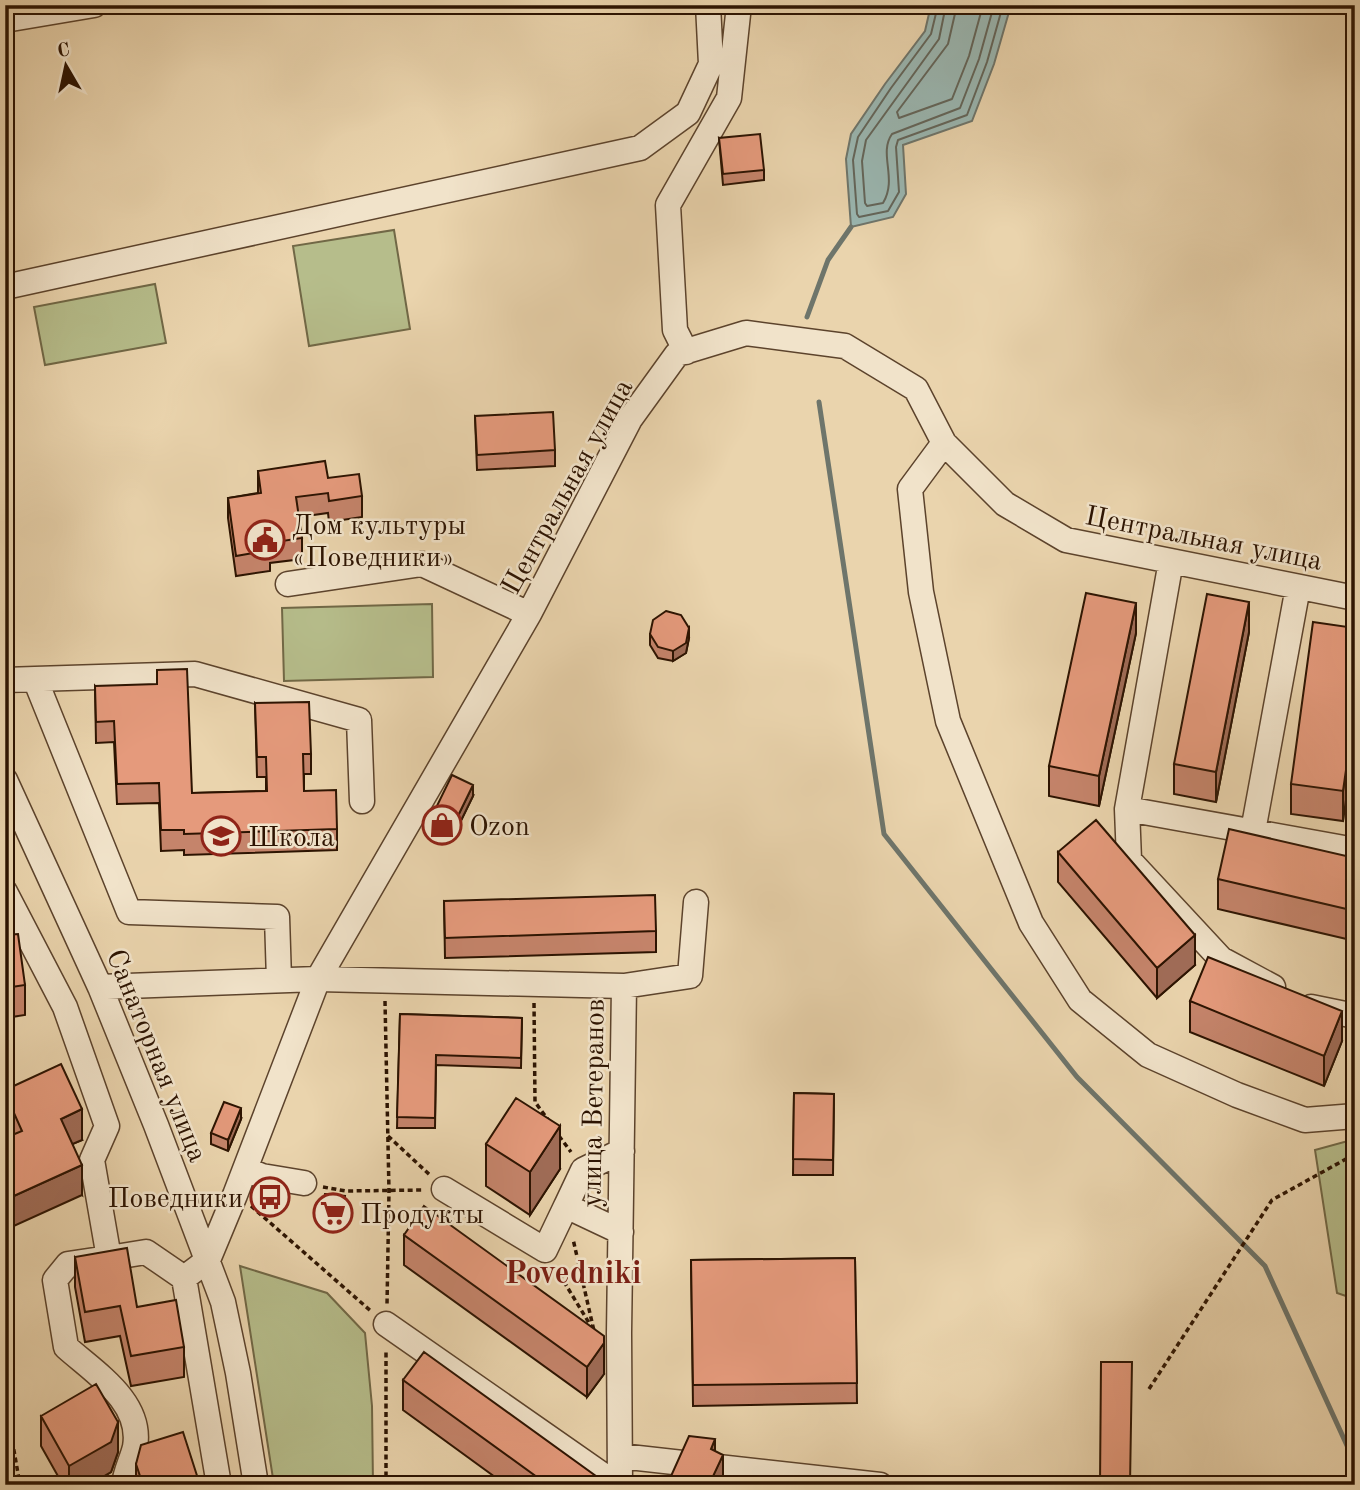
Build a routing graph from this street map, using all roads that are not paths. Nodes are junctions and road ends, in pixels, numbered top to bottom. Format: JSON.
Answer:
{"nodes":[{"id":1,"x":94,"y":5,"type":"edge"},
{"id":2,"x":708,"y":5,"type":"edge"},
{"id":3,"x":739,"y":5,"type":"edge"},
{"id":4,"x":5,"y":20,"type":"edge"},
{"id":5,"x":5,"y":287,"type":"edge"},
{"id":6,"x":686,"y":352,"type":"junction"},
{"id":7,"x":944,"y":443,"type":"junction"},
{"id":8,"x":1171,"y":561,"type":"junction"},
{"id":9,"x":288,"y":584,"type":"dead end"},
{"id":10,"x":1297,"y":587,"type":"junction"},
{"id":11,"x":1355,"y":598,"type":"edge"},
{"id":12,"x":529,"y":614,"type":"junction"},
{"id":13,"x":35,"y":679,"type":"junction"},
{"id":14,"x":5,"y":680,"type":"edge"},
{"id":15,"x":5,"y":780,"type":"edge"},
{"id":16,"x":362,"y":801,"type":"dead end"},
{"id":17,"x":1127,"y":808,"type":"junction"},
{"id":18,"x":1253,"y":831,"type":"junction"},
{"id":19,"x":1355,"y":850,"type":"edge"},
{"id":20,"x":5,"y":892,"type":"edge"},
{"id":21,"x":696,"y":902,"type":"dead end"},
{"id":22,"x":318,"y":979,"type":"junction"},
{"id":23,"x":279,"y":980,"type":"junction"},
{"id":24,"x":624,"y":986,"type":"junction"},
{"id":25,"x":100,"y":987,"type":"junction"},
{"id":26,"x":1355,"y":1016,"type":"edge"},
{"id":27,"x":1355,"y":1116,"type":"edge"},
{"id":28,"x":622,"y":1151,"type":"junction"},
{"id":29,"x":245,"y":1169,"type":"junction"},
{"id":30,"x":304,"y":1183,"type":"road end"},
{"id":31,"x":444,"y":1189,"type":"road end"},
{"id":32,"x":566,"y":1206,"type":"junction"},
{"id":33,"x":621,"y":1232,"type":"junction"},
{"id":34,"x":109,"y":1258,"type":"junction"},
{"id":35,"x":208,"y":1260,"type":"junction"},
{"id":36,"x":184,"y":1278,"type":"junction"},
{"id":37,"x":386,"y":1324,"type":"road end"},
{"id":38,"x":620,"y":1456,"type":"junction"},
{"id":39,"x":124,"y":1485,"type":"edge"},
{"id":40,"x":219,"y":1485,"type":"edge"},
{"id":41,"x":256,"y":1485,"type":"edge"},
{"id":42,"x":619,"y":1485,"type":"edge"},
{"id":43,"x":880,"y":1485,"type":"edge"}],
"edges":[{"from":1,"to":4,"type":"street"},
{"from":2,"to":5,"type":"street"},
{"from":3,"to":6,"type":"street"},
{"from":6,"to":7,"type":"street","name":"Центральная улица"},
{"from":6,"to":12,"type":"street","name":"Центральная улица"},
{"from":7,"to":8,"type":"street","name":"Центральная улица"},
{"from":7,"to":27,"type":"street"},
{"from":8,"to":10,"type":"street","name":"Центральная улица"},
{"from":8,"to":17,"type":"street"},
{"from":9,"to":12,"type":"street"},
{"from":10,"to":11,"type":"street","name":"Центральная улица"},
{"from":10,"to":18,"type":"street"},
{"from":12,"to":22,"type":"street","name":"Центральная улица"},
{"from":13,"to":14,"type":"street"},
{"from":13,"to":16,"type":"street"},
{"from":13,"to":23,"type":"street"},
{"from":15,"to":25,"type":"street","name":"Санаторная улица"},
{"from":17,"to":18,"type":"street"},
{"from":17,"to":26,"type":"street"},
{"from":18,"to":19,"type":"street"},
{"from":20,"to":34,"type":"street"},
{"from":21,"to":24,"type":"street"},
{"from":22,"to":23,"type":"street","name":"улица Ветеранов"},
{"from":22,"to":24,"type":"street","name":"улица Ветеранов"},
{"from":22,"to":29,"type":"street","name":"Центральная улица"},
{"from":23,"to":25,"type":"street","name":"улица Ветеранов"},
{"from":24,"to":28,"type":"street","name":"улица Ветеранов"},
{"from":25,"to":35,"type":"street","name":"Санаторная улица"},
{"from":28,"to":32,"type":"street"},
{"from":28,"to":33,"type":"street","name":"улица Ветеранов"},
{"from":29,"to":30,"type":"street"},
{"from":29,"to":35,"type":"street","name":"Центральная улица"},
{"from":31,"to":32,"type":"street"},
{"from":32,"to":33,"type":"street"},
{"from":33,"to":38,"type":"street","name":"улица Ветеранов"},
{"from":34,"to":36,"type":"street"},
{"from":34,"to":39,"type":"street"},
{"from":35,"to":36,"type":"street"},
{"from":35,"to":41,"type":"street","name":"Санаторная улица"},
{"from":36,"to":40,"type":"street"},
{"from":37,"to":42,"type":"street"},
{"from":38,"to":42,"type":"street","name":"улица Ветеранов"},
{"from":38,"to":43,"type":"street"}]}
